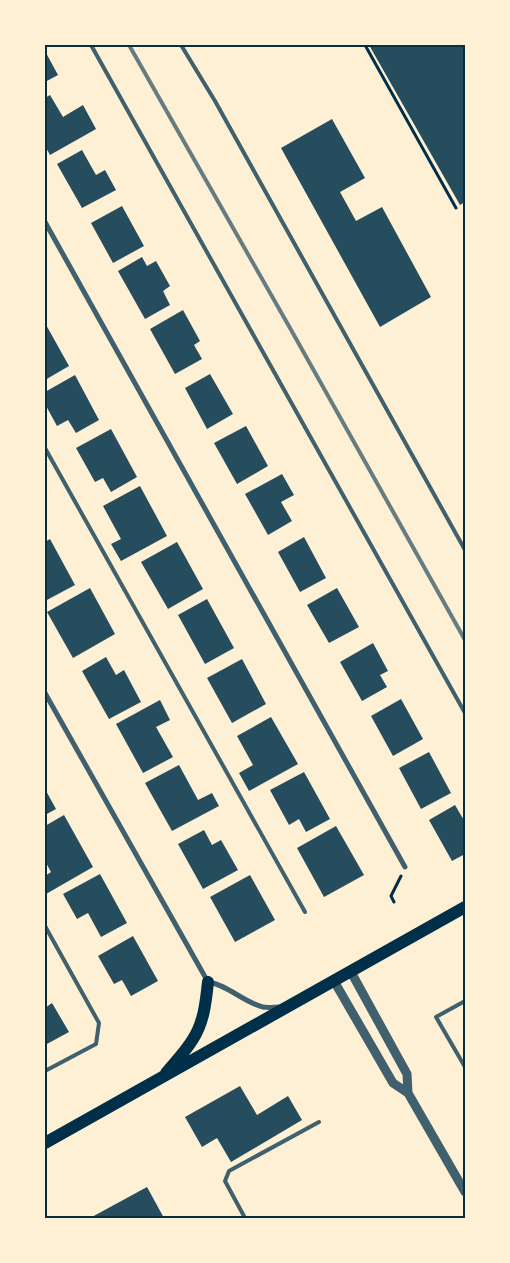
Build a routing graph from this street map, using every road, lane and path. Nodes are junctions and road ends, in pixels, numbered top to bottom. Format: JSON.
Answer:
{"nodes":[{"id":1,"x":91,"y":45,"type":"edge"},
{"id":2,"x":181,"y":45,"type":"edge"},
{"id":3,"x":365,"y":45,"type":"edge"},
{"id":4,"x":456,"y":208,"type":"dead end"},
{"id":5,"x":45,"y":222,"type":"edge"},
{"id":6,"x":45,"y":448,"type":"edge"},
{"id":7,"x":465,"y":550,"type":"edge"},
{"id":8,"x":45,"y":692,"type":"edge"},
{"id":9,"x":465,"y":713,"type":"edge"},
{"id":10,"x":405,"y":867,"type":"joint"},
{"id":11,"x":394,"y":902,"type":"dead end"},
{"id":12,"x":465,"y":907,"type":"edge"},
{"id":13,"x":305,"y":912,"type":"dead end"},
{"id":14,"x":45,"y":926,"type":"edge"},
{"id":15,"x":351,"y":972,"type":"junction"},
{"id":16,"x":334,"y":981,"type":"junction"},
{"id":17,"x":208,"y":982,"type":"junction"},
{"id":18,"x":465,"y":1001,"type":"edge"},
{"id":19,"x":288,"y":1008,"type":"junction"},
{"id":20,"x":465,"y":1067,"type":"edge"},
{"id":21,"x":45,"y":1071,"type":"edge"},
{"id":22,"x":161,"y":1078,"type":"junction"},
{"id":23,"x":408,"y":1093,"type":"junction"},
{"id":24,"x":319,"y":1122,"type":"dead end"},
{"id":25,"x":45,"y":1144,"type":"edge"},
{"id":26,"x":465,"y":1192,"type":"edge"},
{"id":27,"x":245,"y":1218,"type":"edge"}],
"edges":[{"from":1,"to":9,"type":"lane"},
{"from":2,"to":7,"type":"lane"},
{"from":3,"to":4,"type":"path"},
{"from":5,"to":10,"type":"street"},
{"from":6,"to":13,"type":"lane"},
{"from":8,"to":17,"type":"street"},
{"from":10,"to":11,"type":"path"},
{"from":12,"to":15,"type":"main road"},
{"from":14,"to":21,"type":"lane"},
{"from":15,"to":16,"type":"main road"},
{"from":15,"to":23,"type":"street"},
{"from":16,"to":19,"type":"main road"},
{"from":16,"to":23,"type":"street"},
{"from":17,"to":19,"type":"street"},
{"from":17,"to":22,"type":"main road"},
{"from":18,"to":20,"type":"lane"},
{"from":19,"to":22,"type":"main road"},
{"from":22,"to":25,"type":"main road"},
{"from":23,"to":26,"type":"street"},
{"from":24,"to":27,"type":"lane"}]}
